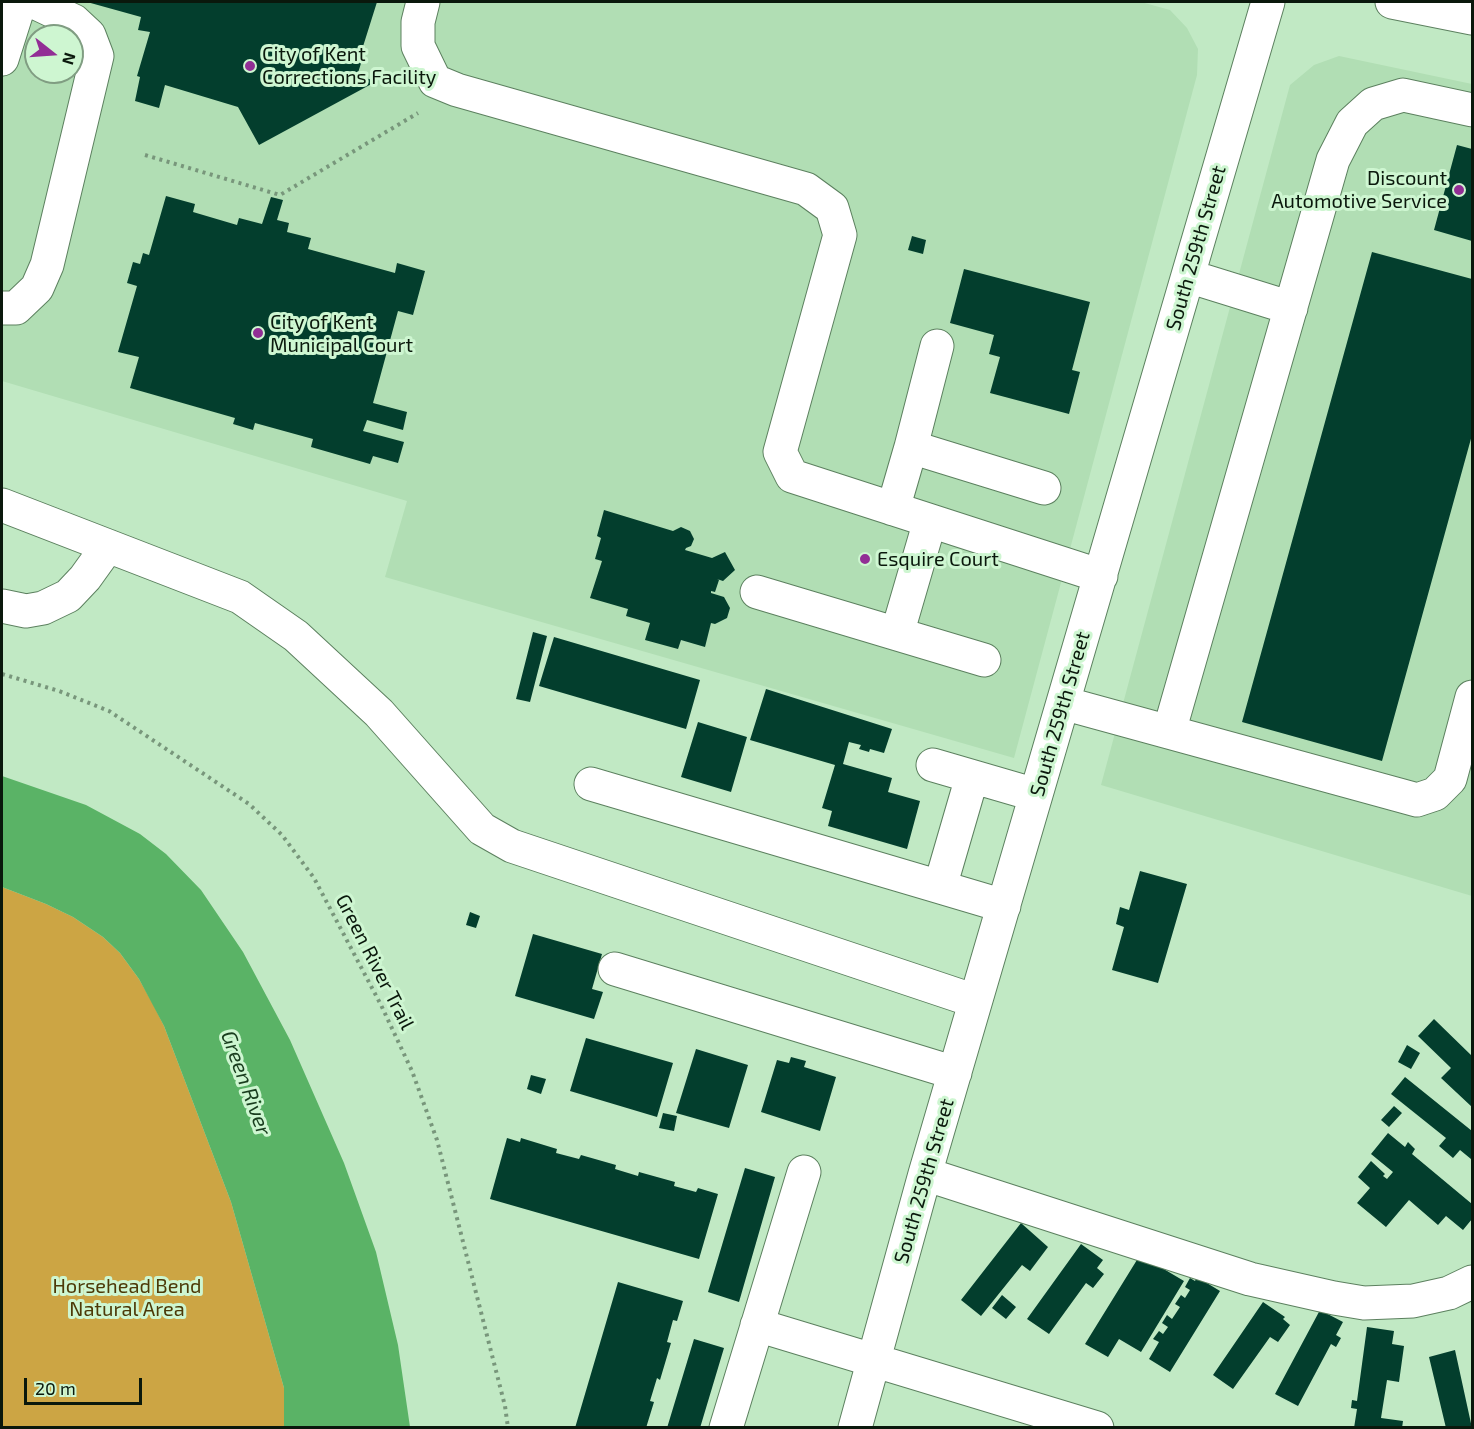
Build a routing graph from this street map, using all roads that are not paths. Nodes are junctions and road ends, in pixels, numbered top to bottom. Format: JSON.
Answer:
{"nodes":[{"id":1,"x":20,"y":2,"type":"edge"},
{"id":2,"x":34,"y":2,"type":"edge"},
{"id":3,"x":423,"y":2,"type":"edge"},
{"id":4,"x":1268,"y":2,"type":"edge"},
{"id":5,"x":1392,"y":2,"type":"edge"},
{"id":6,"x":1473,"y":18,"type":"edge"},
{"id":7,"x":2,"y":59,"type":"edge"},
{"id":8,"x":1473,"y":110,"type":"edge"},
{"id":9,"x":1188,"y":276,"type":"junction"},
{"id":10,"x":2,"y":308,"type":"edge"},
{"id":11,"x":1291,"y":308,"type":"junction"},
{"id":12,"x":937,"y":346,"type":"dead end"},
{"id":13,"x":911,"y":447,"type":"junction"},
{"id":14,"x":1044,"y":488,"type":"dead end"},
{"id":15,"x":2,"y":506,"type":"edge"},
{"id":16,"x":893,"y":509,"type":"junction"},
{"id":17,"x":930,"y":521,"type":"junction"},
{"id":18,"x":108,"y":546,"type":"junction"},
{"id":19,"x":1101,"y":576,"type":"junction"},
{"id":20,"x":757,"y":592,"type":"dead end"},
{"id":21,"x":2,"y":606,"type":"edge"},
{"id":22,"x":897,"y":634,"type":"junction"},
{"id":23,"x":984,"y":660,"type":"dead end"},
{"id":24,"x":1473,"y":697,"type":"edge"},
{"id":25,"x":1063,"y":703,"type":"junction"},
{"id":26,"x":1169,"y":732,"type":"junction"},
{"id":27,"x":933,"y":765,"type":"dead end"},
{"id":28,"x":972,"y":777,"type":"junction"},
{"id":29,"x":1461,"y":782,"type":"edge"},
{"id":30,"x":591,"y":784,"type":"dead end"},
{"id":31,"x":1036,"y":795,"type":"junction"},
{"id":32,"x":940,"y":887,"type":"junction"},
{"id":33,"x":1004,"y":906,"type":"junction"},
{"id":34,"x":615,"y":969,"type":"dead end"},
{"id":35,"x":975,"y":1001,"type":"junction"},
{"id":36,"x":955,"y":1073,"type":"junction"},
{"id":37,"x":804,"y":1172,"type":"dead end"},
{"id":38,"x":925,"y":1174,"type":"junction"},
{"id":39,"x":1473,"y":1282,"type":"edge"},
{"id":40,"x":758,"y":1325,"type":"junction"},
{"id":41,"x":874,"y":1360,"type":"junction"},
{"id":42,"x":726,"y":1428,"type":"edge"},
{"id":43,"x":855,"y":1428,"type":"edge"},
{"id":44,"x":1097,"y":1428,"type":"edge"}],
"edges":[{"from":1,"to":7,"type":"street"},
{"from":2,"to":10,"type":"street"},
{"from":3,"to":16,"type":"street"},
{"from":4,"to":9,"type":"street","name":"South 259th Street"},
{"from":5,"to":6,"type":"street"},
{"from":8,"to":11,"type":"street"},
{"from":9,"to":11,"type":"street"},
{"from":9,"to":19,"type":"street","name":"South 259th Street"},
{"from":11,"to":26,"type":"street"},
{"from":12,"to":13,"type":"street"},
{"from":13,"to":14,"type":"street"},
{"from":13,"to":16,"type":"street"},
{"from":15,"to":18,"type":"street"},
{"from":16,"to":17,"type":"street"},
{"from":17,"to":19,"type":"street"},
{"from":17,"to":22,"type":"street"},
{"from":18,"to":21,"type":"street"},
{"from":18,"to":35,"type":"street"},
{"from":19,"to":25,"type":"street","name":"South 259th Street"},
{"from":20,"to":22,"type":"street"},
{"from":22,"to":23,"type":"street"},
{"from":24,"to":29,"type":"street"},
{"from":25,"to":26,"type":"street"},
{"from":25,"to":31,"type":"street","name":"South 259th Street"},
{"from":26,"to":29,"type":"street"},
{"from":27,"to":28,"type":"street"},
{"from":28,"to":31,"type":"street"},
{"from":28,"to":32,"type":"street"},
{"from":30,"to":32,"type":"street"},
{"from":31,"to":33,"type":"street","name":"South 259th Street"},
{"from":32,"to":33,"type":"street"},
{"from":33,"to":35,"type":"street","name":"South 259th Street"},
{"from":34,"to":36,"type":"street"},
{"from":35,"to":36,"type":"street","name":"South 259th Street"},
{"from":36,"to":38,"type":"street","name":"South 259th Street"},
{"from":37,"to":40,"type":"street"},
{"from":38,"to":39,"type":"street"},
{"from":38,"to":41,"type":"street","name":"South 259th Street"},
{"from":40,"to":41,"type":"street"},
{"from":40,"to":42,"type":"street"},
{"from":41,"to":43,"type":"street","name":"South 259th Street"},
{"from":41,"to":44,"type":"street"}]}
